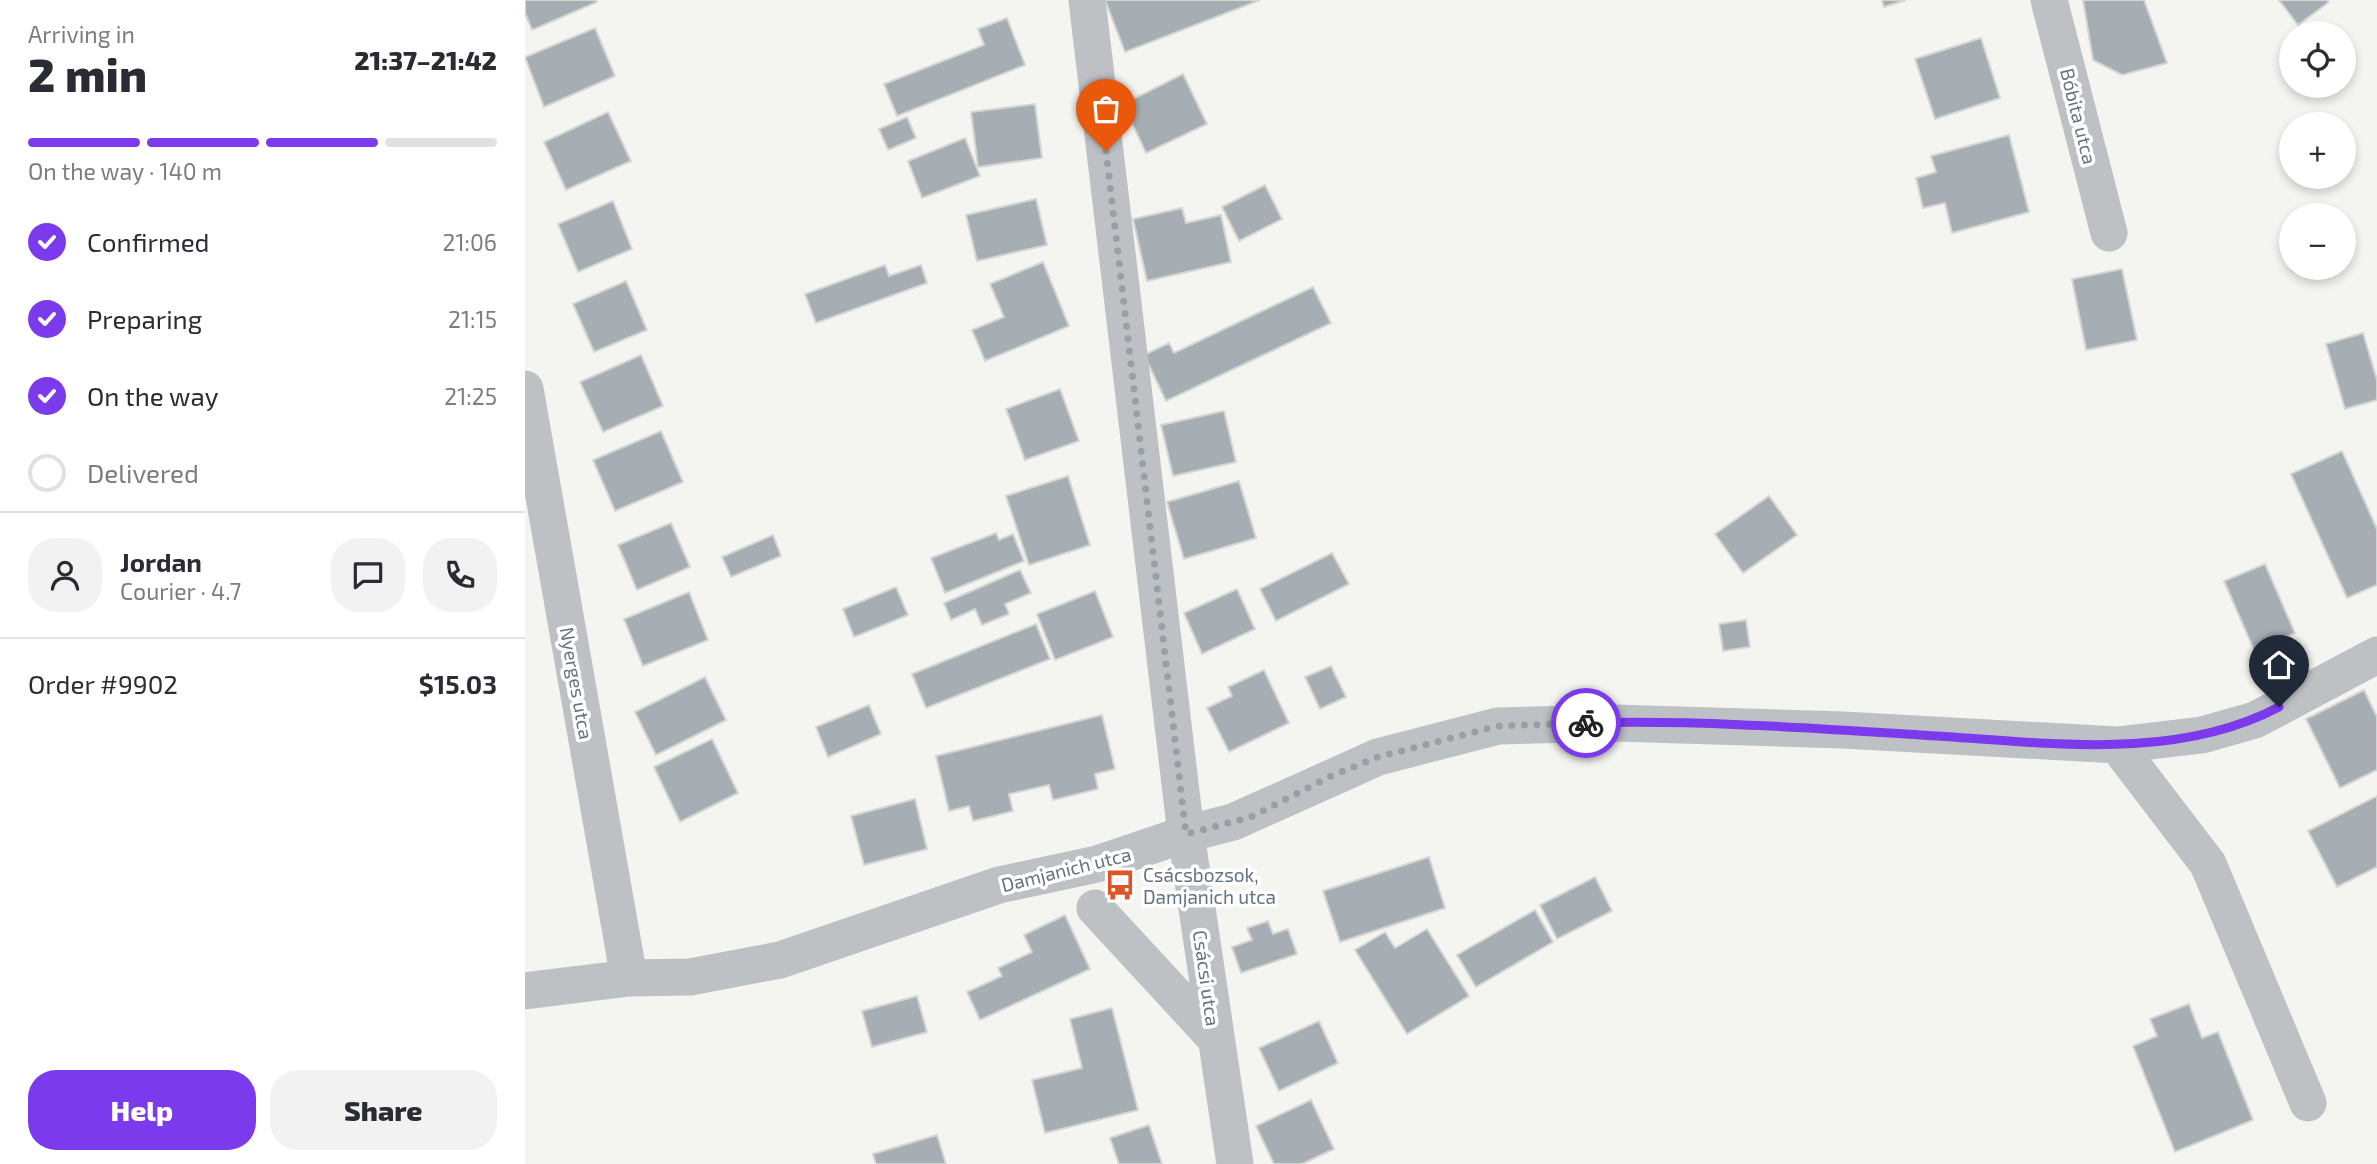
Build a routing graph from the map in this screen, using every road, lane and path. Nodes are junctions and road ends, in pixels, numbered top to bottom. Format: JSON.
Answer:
{"nodes":[{"id":1,"x":1087,"y":0,"type":"edge"},
{"id":2,"x":2049,"y":0,"type":"edge"},
{"id":3,"x":2109,"y":233,"type":"dead end"},
{"id":4,"x":525,"y":388,"type":"edge"},
{"id":5,"x":2377,"y":655,"type":"edge"},
{"id":6,"x":2117,"y":745,"type":"junction"},
{"id":7,"x":1186,"y":834,"type":"junction"},
{"id":8,"x":1095,"y":908,"type":"dead end"},
{"id":9,"x":629,"y":978,"type":"junction"},
{"id":10,"x":525,"y":991,"type":"edge"},
{"id":11,"x":1216,"y":1039,"type":"junction"},
{"id":12,"x":2308,"y":1103,"type":"dead end"},
{"id":13,"x":1235,"y":1164,"type":"edge"}],
"edges":[{"from":1,"to":7,"type":"street","name":"Csácsi utca"},
{"from":2,"to":3,"type":"street","name":"Bóbita utca"},
{"from":4,"to":9,"type":"street","name":"Nyerges utca"},
{"from":5,"to":6,"type":"street","name":"Damjanich utca"},
{"from":6,"to":7,"type":"street","name":"Damjanich utca"},
{"from":6,"to":12,"type":"street"},
{"from":7,"to":9,"type":"street","name":"Damjanich utca"},
{"from":7,"to":11,"type":"street","name":"Csácsi utca"},
{"from":8,"to":11,"type":"street"},
{"from":9,"to":10,"type":"street","name":"Damjanich utca"},
{"from":11,"to":13,"type":"street","name":"Csácsi utca"}]}
